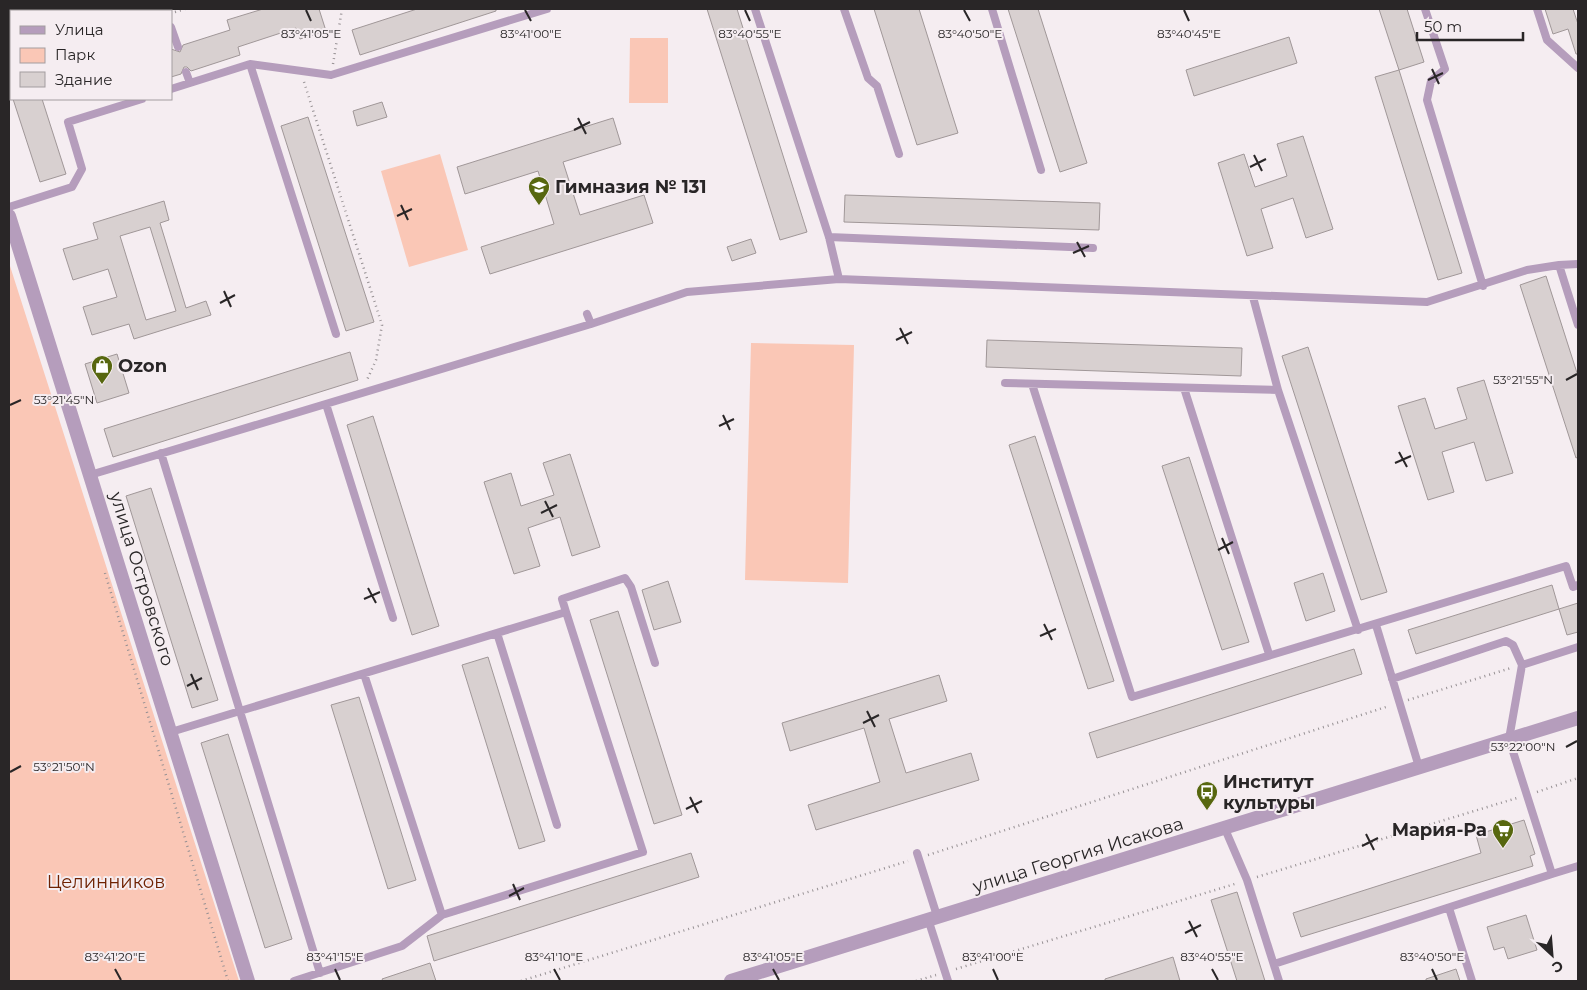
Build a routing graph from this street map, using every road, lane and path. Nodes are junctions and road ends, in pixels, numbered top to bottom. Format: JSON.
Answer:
{"nodes":[{"id":1,"x":185,"y":9,"type":"edge"},
{"id":2,"x":342,"y":9,"type":"edge"},
{"id":3,"x":547,"y":9,"type":"edge"},
{"id":4,"x":755,"y":9,"type":"edge"},
{"id":5,"x":844,"y":9,"type":"edge"},
{"id":6,"x":992,"y":9,"type":"edge"},
{"id":7,"x":1425,"y":9,"type":"edge"},
{"id":8,"x":1537,"y":9,"type":"edge"},
{"id":9,"x":172,"y":13,"type":"edge"},
{"id":10,"x":172,"y":31,"type":"edge"},
{"id":11,"x":178,"y":47,"type":"dead end"},
{"id":12,"x":250,"y":64,"type":"junction"},
{"id":13,"x":1578,"y":68,"type":"edge"},
{"id":14,"x":186,"y":72,"type":"dead end"},
{"id":15,"x":301,"y":72,"type":"junction"},
{"id":16,"x":332,"y":76,"type":"junction"},
{"id":17,"x":190,"y":83,"type":"junction"},
{"id":18,"x":172,"y":89,"type":"edge"},
{"id":19,"x":139,"y":100,"type":"edge"},
{"id":20,"x":899,"y":154,"type":"dead end"},
{"id":21,"x":1041,"y":170,"type":"dead end"},
{"id":22,"x":9,"y":207,"type":"edge"},
{"id":23,"x":9,"y":216,"type":"edge"},
{"id":24,"x":829,"y":237,"type":"junction"},
{"id":25,"x":1093,"y":248,"type":"dead end"},
{"id":26,"x":1559,"y":264,"type":"junction"},
{"id":27,"x":1578,"y":264,"type":"edge"},
{"id":28,"x":839,"y":279,"type":"junction"},
{"id":29,"x":1483,"y":286,"type":"junction"},
{"id":30,"x":1253,"y":297,"type":"junction"},
{"id":31,"x":587,"y":314,"type":"dead end"},
{"id":32,"x":591,"y":324,"type":"junction"},
{"id":33,"x":1578,"y":325,"type":"edge"},
{"id":34,"x":336,"y":334,"type":"dead end"},
{"id":35,"x":1005,"y":383,"type":"dead end"},
{"id":36,"x":1032,"y":384,"type":"junction"},
{"id":37,"x":1184,"y":388,"type":"junction"},
{"id":38,"x":1278,"y":390,"type":"junction"},
{"id":39,"x":361,"y":393,"type":"junction"},
{"id":40,"x":326,"y":404,"type":"junction"},
{"id":41,"x":161,"y":453,"type":"junction"},
{"id":42,"x":90,"y":475,"type":"junction"},
{"id":43,"x":102,"y":566,"type":"dead end"},
{"id":44,"x":1578,"y":585,"type":"edge"},
{"id":45,"x":566,"y":612,"type":"junction"},
{"id":46,"x":393,"y":618,"type":"dead end"},
{"id":47,"x":1376,"y":625,"type":"junction"},
{"id":48,"x":1358,"y":630,"type":"junction"},
{"id":49,"x":497,"y":633,"type":"junction"},
{"id":50,"x":1578,"y":647,"type":"edge"},
{"id":51,"x":1269,"y":654,"type":"junction"},
{"id":52,"x":655,"y":663,"type":"dead end"},
{"id":53,"x":1522,"y":664,"type":"junction"},
{"id":54,"x":364,"y":674,"type":"junction"},
{"id":55,"x":1392,"y":679,"type":"junction"},
{"id":56,"x":1399,"y":702,"type":"junction"},
{"id":57,"x":239,"y":711,"type":"junction"},
{"id":58,"x":1578,"y":718,"type":"edge"},
{"id":59,"x":171,"y":732,"type":"junction"},
{"id":60,"x":1509,"y":739,"type":"junction"},
{"id":61,"x":1419,"y":767,"type":"junction"},
{"id":62,"x":1578,"y":778,"type":"edge"},
{"id":63,"x":1527,"y":795,"type":"junction"},
{"id":64,"x":557,"y":825,"type":"dead end"},
{"id":65,"x":1225,"y":829,"type":"junction"},
{"id":66,"x":918,"y":856,"type":"junction"},
{"id":67,"x":1578,"y":866,"type":"edge"},
{"id":68,"x":1552,"y":874,"type":"junction"},
{"id":69,"x":1247,"y":880,"type":"junction"},
{"id":70,"x":1449,"y":908,"type":"junction"},
{"id":71,"x":442,"y":915,"type":"junction"},
{"id":72,"x":933,"y":920,"type":"junction"},
{"id":73,"x":1274,"y":964,"type":"junction"},
{"id":74,"x":953,"y":970,"type":"dead end"},
{"id":75,"x":320,"y":973,"type":"junction"},
{"id":76,"x":228,"y":981,"type":"edge"},
{"id":77,"x":248,"y":981,"type":"edge"},
{"id":78,"x":294,"y":981,"type":"edge"},
{"id":79,"x":521,"y":981,"type":"edge"},
{"id":80,"x":731,"y":981,"type":"edge"},
{"id":81,"x":948,"y":981,"type":"edge"},
{"id":82,"x":1279,"y":981,"type":"edge"},
{"id":83,"x":1472,"y":981,"type":"edge"}],
"edges":[{"from":1,"to":9,"type":"path"},
{"from":2,"to":16,"type":"path"},
{"from":3,"to":16,"type":"lane"},
{"from":4,"to":24,"type":"lane"},
{"from":5,"to":20,"type":"lane"},
{"from":6,"to":21,"type":"lane"},
{"from":7,"to":29,"type":"lane"},
{"from":8,"to":13,"type":"lane"},
{"from":10,"to":11,"type":"lane"},
{"from":12,"to":15,"type":"lane"},
{"from":12,"to":17,"type":"lane"},
{"from":12,"to":34,"type":"lane"},
{"from":14,"to":17,"type":"lane"},
{"from":15,"to":16,"type":"lane"},
{"from":15,"to":39,"type":"path"},
{"from":17,"to":18,"type":"lane"},
{"from":19,"to":22,"type":"lane"},
{"from":23,"to":42,"type":"street","name":"улица Островского"},
{"from":24,"to":25,"type":"lane"},
{"from":24,"to":28,"type":"lane"},
{"from":26,"to":27,"type":"lane"},
{"from":26,"to":29,"type":"lane"},
{"from":26,"to":33,"type":"lane"},
{"from":28,"to":30,"type":"lane"},
{"from":28,"to":32,"type":"lane"},
{"from":29,"to":30,"type":"lane"},
{"from":30,"to":38,"type":"lane"},
{"from":31,"to":32,"type":"lane"},
{"from":32,"to":39,"type":"lane"},
{"from":35,"to":36,"type":"lane"},
{"from":36,"to":37,"type":"lane"},
{"from":36,"to":51,"type":"lane"},
{"from":37,"to":38,"type":"lane"},
{"from":37,"to":51,"type":"lane"},
{"from":38,"to":48,"type":"lane"},
{"from":39,"to":40,"type":"lane"},
{"from":40,"to":41,"type":"lane"},
{"from":40,"to":46,"type":"lane"},
{"from":41,"to":42,"type":"lane"},
{"from":41,"to":57,"type":"lane"},
{"from":42,"to":59,"type":"street","name":"улица Островского"},
{"from":43,"to":76,"type":"path"},
{"from":44,"to":47,"type":"lane"},
{"from":45,"to":49,"type":"lane"},
{"from":45,"to":52,"type":"lane"},
{"from":45,"to":71,"type":"lane"},
{"from":47,"to":48,"type":"lane"},
{"from":47,"to":55,"type":"lane"},
{"from":48,"to":51,"type":"lane"},
{"from":49,"to":54,"type":"lane"},
{"from":49,"to":64,"type":"lane"},
{"from":50,"to":53,"type":"lane"},
{"from":53,"to":55,"type":"lane"},
{"from":53,"to":56,"type":"path"},
{"from":53,"to":60,"type":"lane"},
{"from":54,"to":57,"type":"lane"},
{"from":54,"to":71,"type":"lane"},
{"from":55,"to":56,"type":"lane"},
{"from":56,"to":61,"type":"lane"},
{"from":56,"to":66,"type":"path"},
{"from":57,"to":59,"type":"lane"},
{"from":57,"to":75,"type":"lane"},
{"from":58,"to":60,"type":"street","name":"улица Георгия Исакова"},
{"from":59,"to":77,"type":"street","name":"улица Островского"},
{"from":60,"to":61,"type":"street","name":"улица Георгия Исакова"},
{"from":60,"to":63,"type":"lane"},
{"from":61,"to":65,"type":"street","name":"улица Георгия Исакова"},
{"from":62,"to":63,"type":"path"},
{"from":63,"to":68,"type":"lane"},
{"from":63,"to":69,"type":"path"},
{"from":65,"to":69,"type":"lane"},
{"from":65,"to":72,"type":"street","name":"улица Георгия Исакова"},
{"from":66,"to":72,"type":"lane"},
{"from":66,"to":79,"type":"path"},
{"from":67,"to":68,"type":"lane"},
{"from":68,"to":70,"type":"lane"},
{"from":69,"to":73,"type":"lane"},
{"from":69,"to":74,"type":"path"},
{"from":70,"to":73,"type":"lane"},
{"from":70,"to":83,"type":"lane"},
{"from":71,"to":75,"type":"lane"},
{"from":72,"to":80,"type":"street","name":"улица Георгия Исакова"},
{"from":72,"to":81,"type":"lane"},
{"from":73,"to":82,"type":"lane"},
{"from":75,"to":78,"type":"lane"}]}
